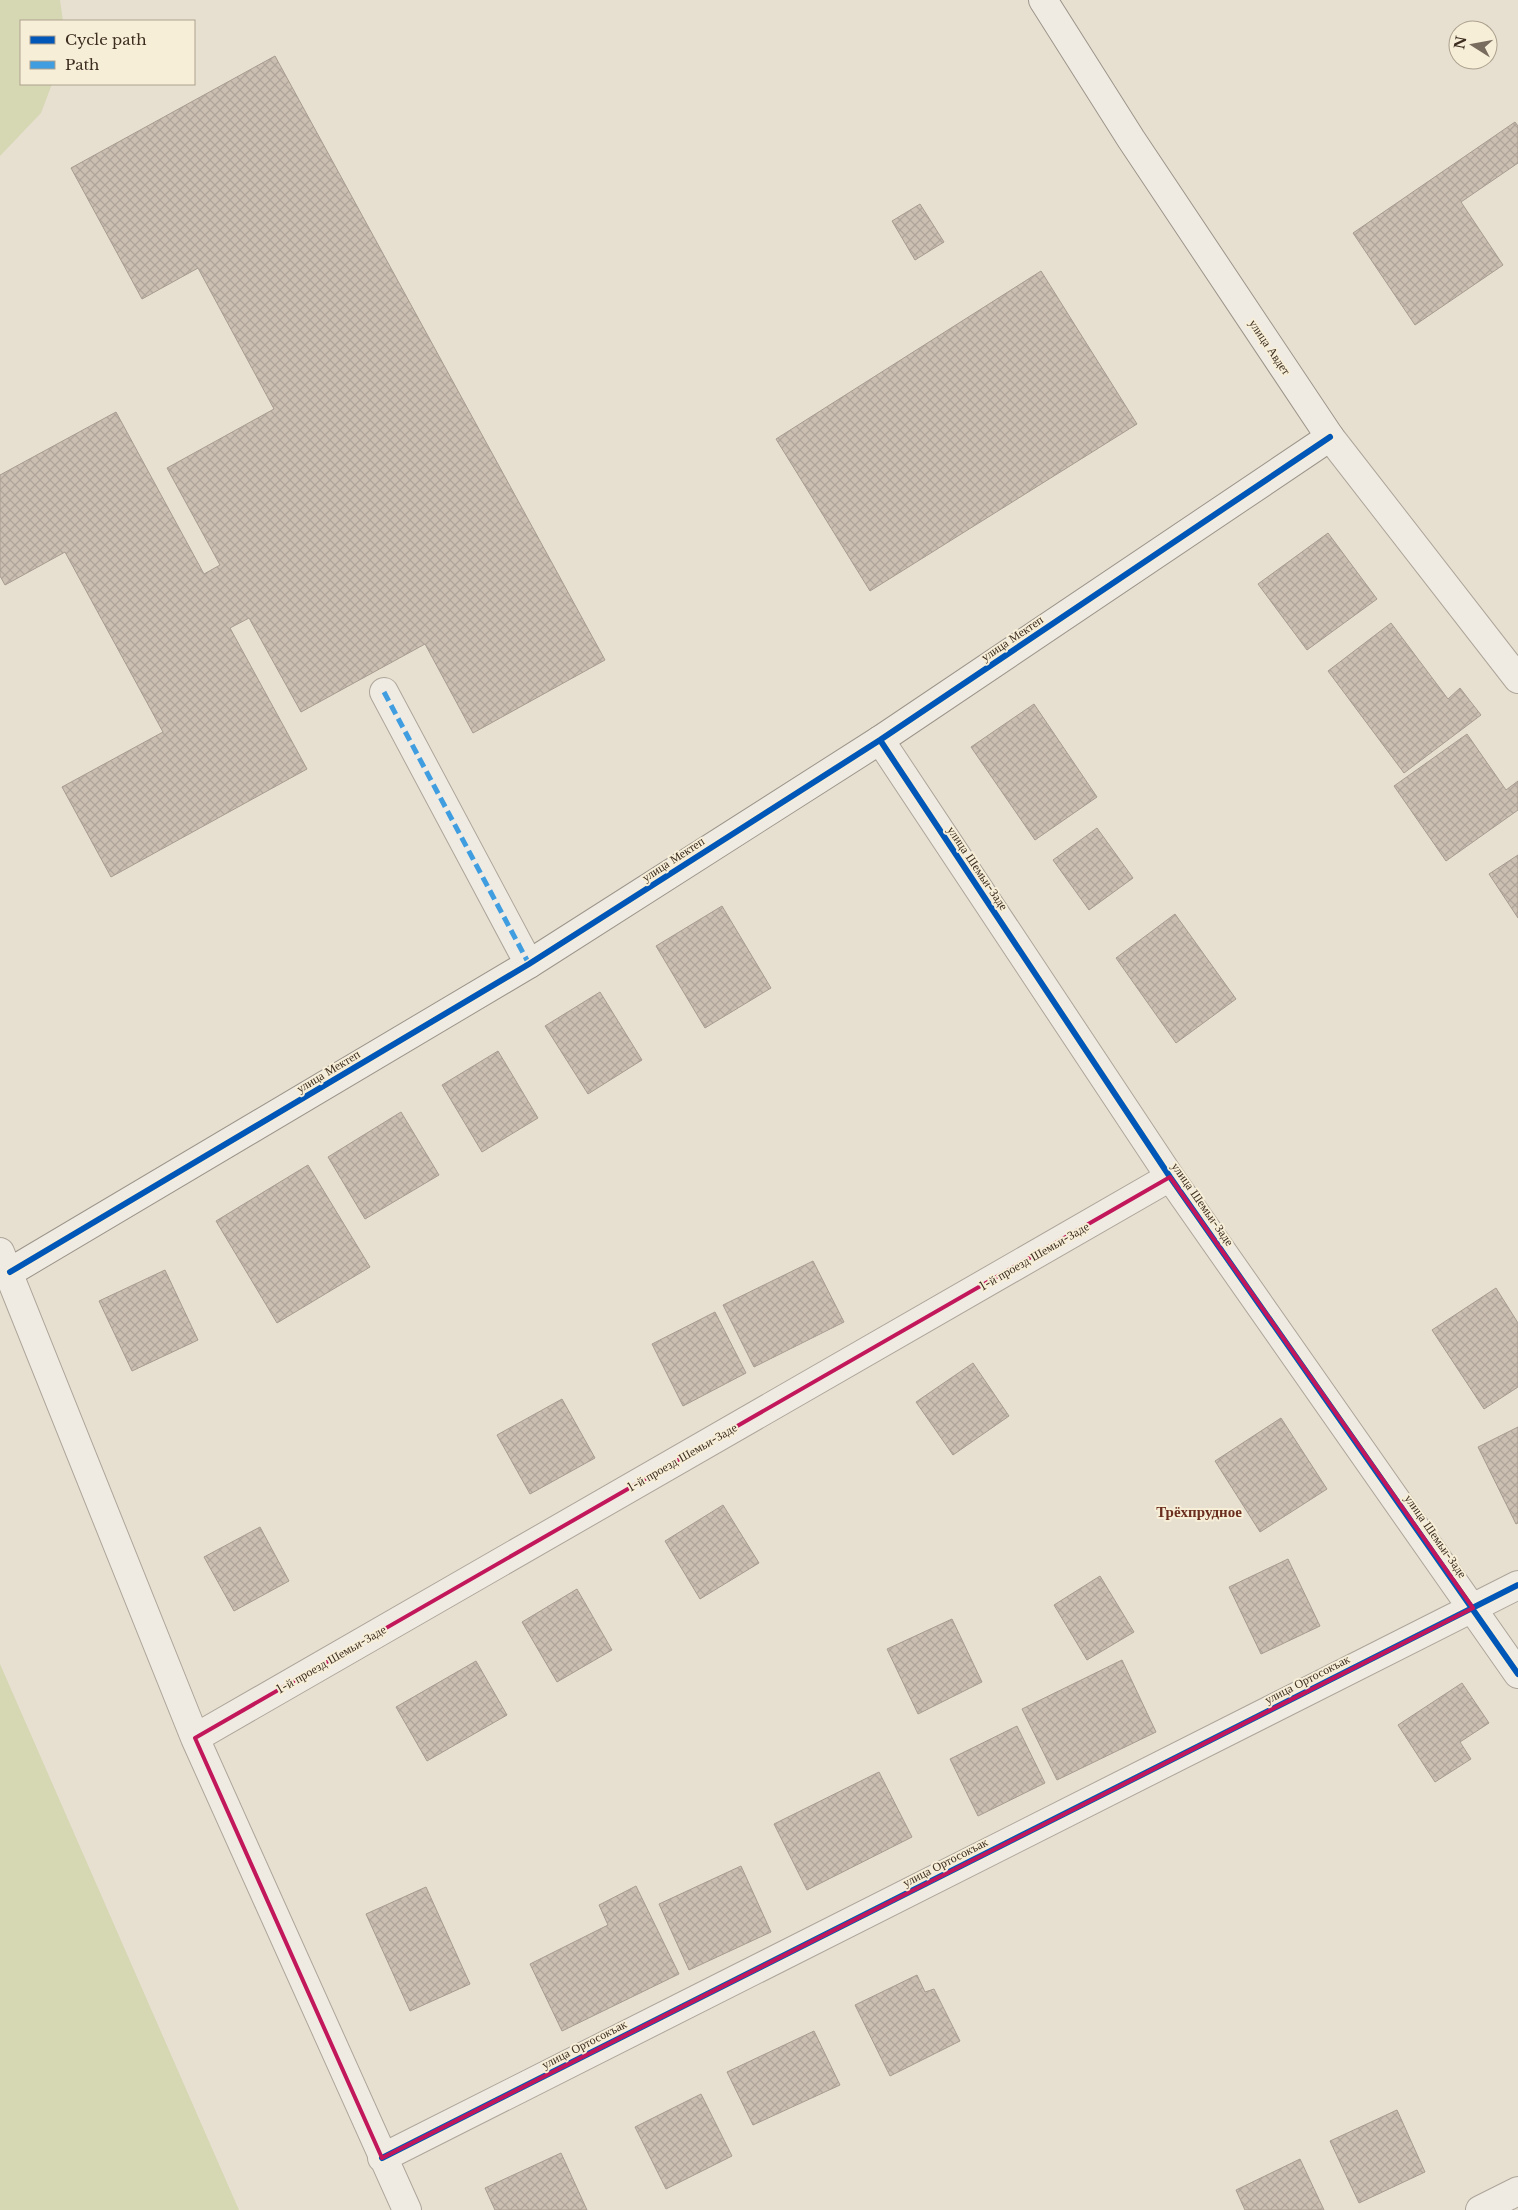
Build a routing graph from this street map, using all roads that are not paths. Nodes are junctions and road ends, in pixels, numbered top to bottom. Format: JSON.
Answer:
{"nodes":[{"id":1,"x":1044,"y":0,"type":"edge"},
{"id":2,"x":1330,"y":437,"type":"junction"},
{"id":3,"x":1518,"y":679,"type":"edge"},
{"id":4,"x":384,"y":692,"type":"dead end"},
{"id":5,"x":880,"y":740,"type":"junction"},
{"id":6,"x":529,"y":964,"type":"junction"},
{"id":7,"x":1170,"y":1177,"type":"junction"},
{"id":8,"x":5,"y":1262,"type":"edge"},
{"id":9,"x":1518,"y":1585,"type":"edge"},
{"id":10,"x":1473,"y":1608,"type":"junction"},
{"id":11,"x":1518,"y":1674,"type":"edge"},
{"id":12,"x":195,"y":1738,"type":"junction"},
{"id":13,"x":382,"y":2158,"type":"junction"},
{"id":14,"x":1518,"y":2191,"type":"edge"},
{"id":15,"x":407,"y":2210,"type":"edge"},
{"id":16,"x":1480,"y":2210,"type":"edge"}],
"edges":[{"from":1,"to":2,"type":"street","name":"улица Авдет"},
{"from":2,"to":3,"type":"street","name":"улица Авдет"},
{"from":2,"to":5,"type":"street","name":"улица Мектеп"},
{"from":4,"to":6,"type":"street"},
{"from":5,"to":6,"type":"street","name":"улица Мектеп"},
{"from":5,"to":7,"type":"street","name":"улица Шемьи-Заде"},
{"from":6,"to":8,"type":"street","name":"улица Мектеп"},
{"from":7,"to":10,"type":"street","name":"улица Шемьи-Заде"},
{"from":7,"to":12,"type":"street","name":"1-й проезд Шемьи-Заде"},
{"from":8,"to":12,"type":"street"},
{"from":9,"to":10,"type":"street","name":"улица Ортосокъак"},
{"from":10,"to":11,"type":"street","name":"улица Шемьи-Заде"},
{"from":10,"to":13,"type":"street","name":"улица Ортосокъак"},
{"from":12,"to":13,"type":"street"},
{"from":13,"to":15,"type":"street"},
{"from":14,"to":16,"type":"street"}]}
